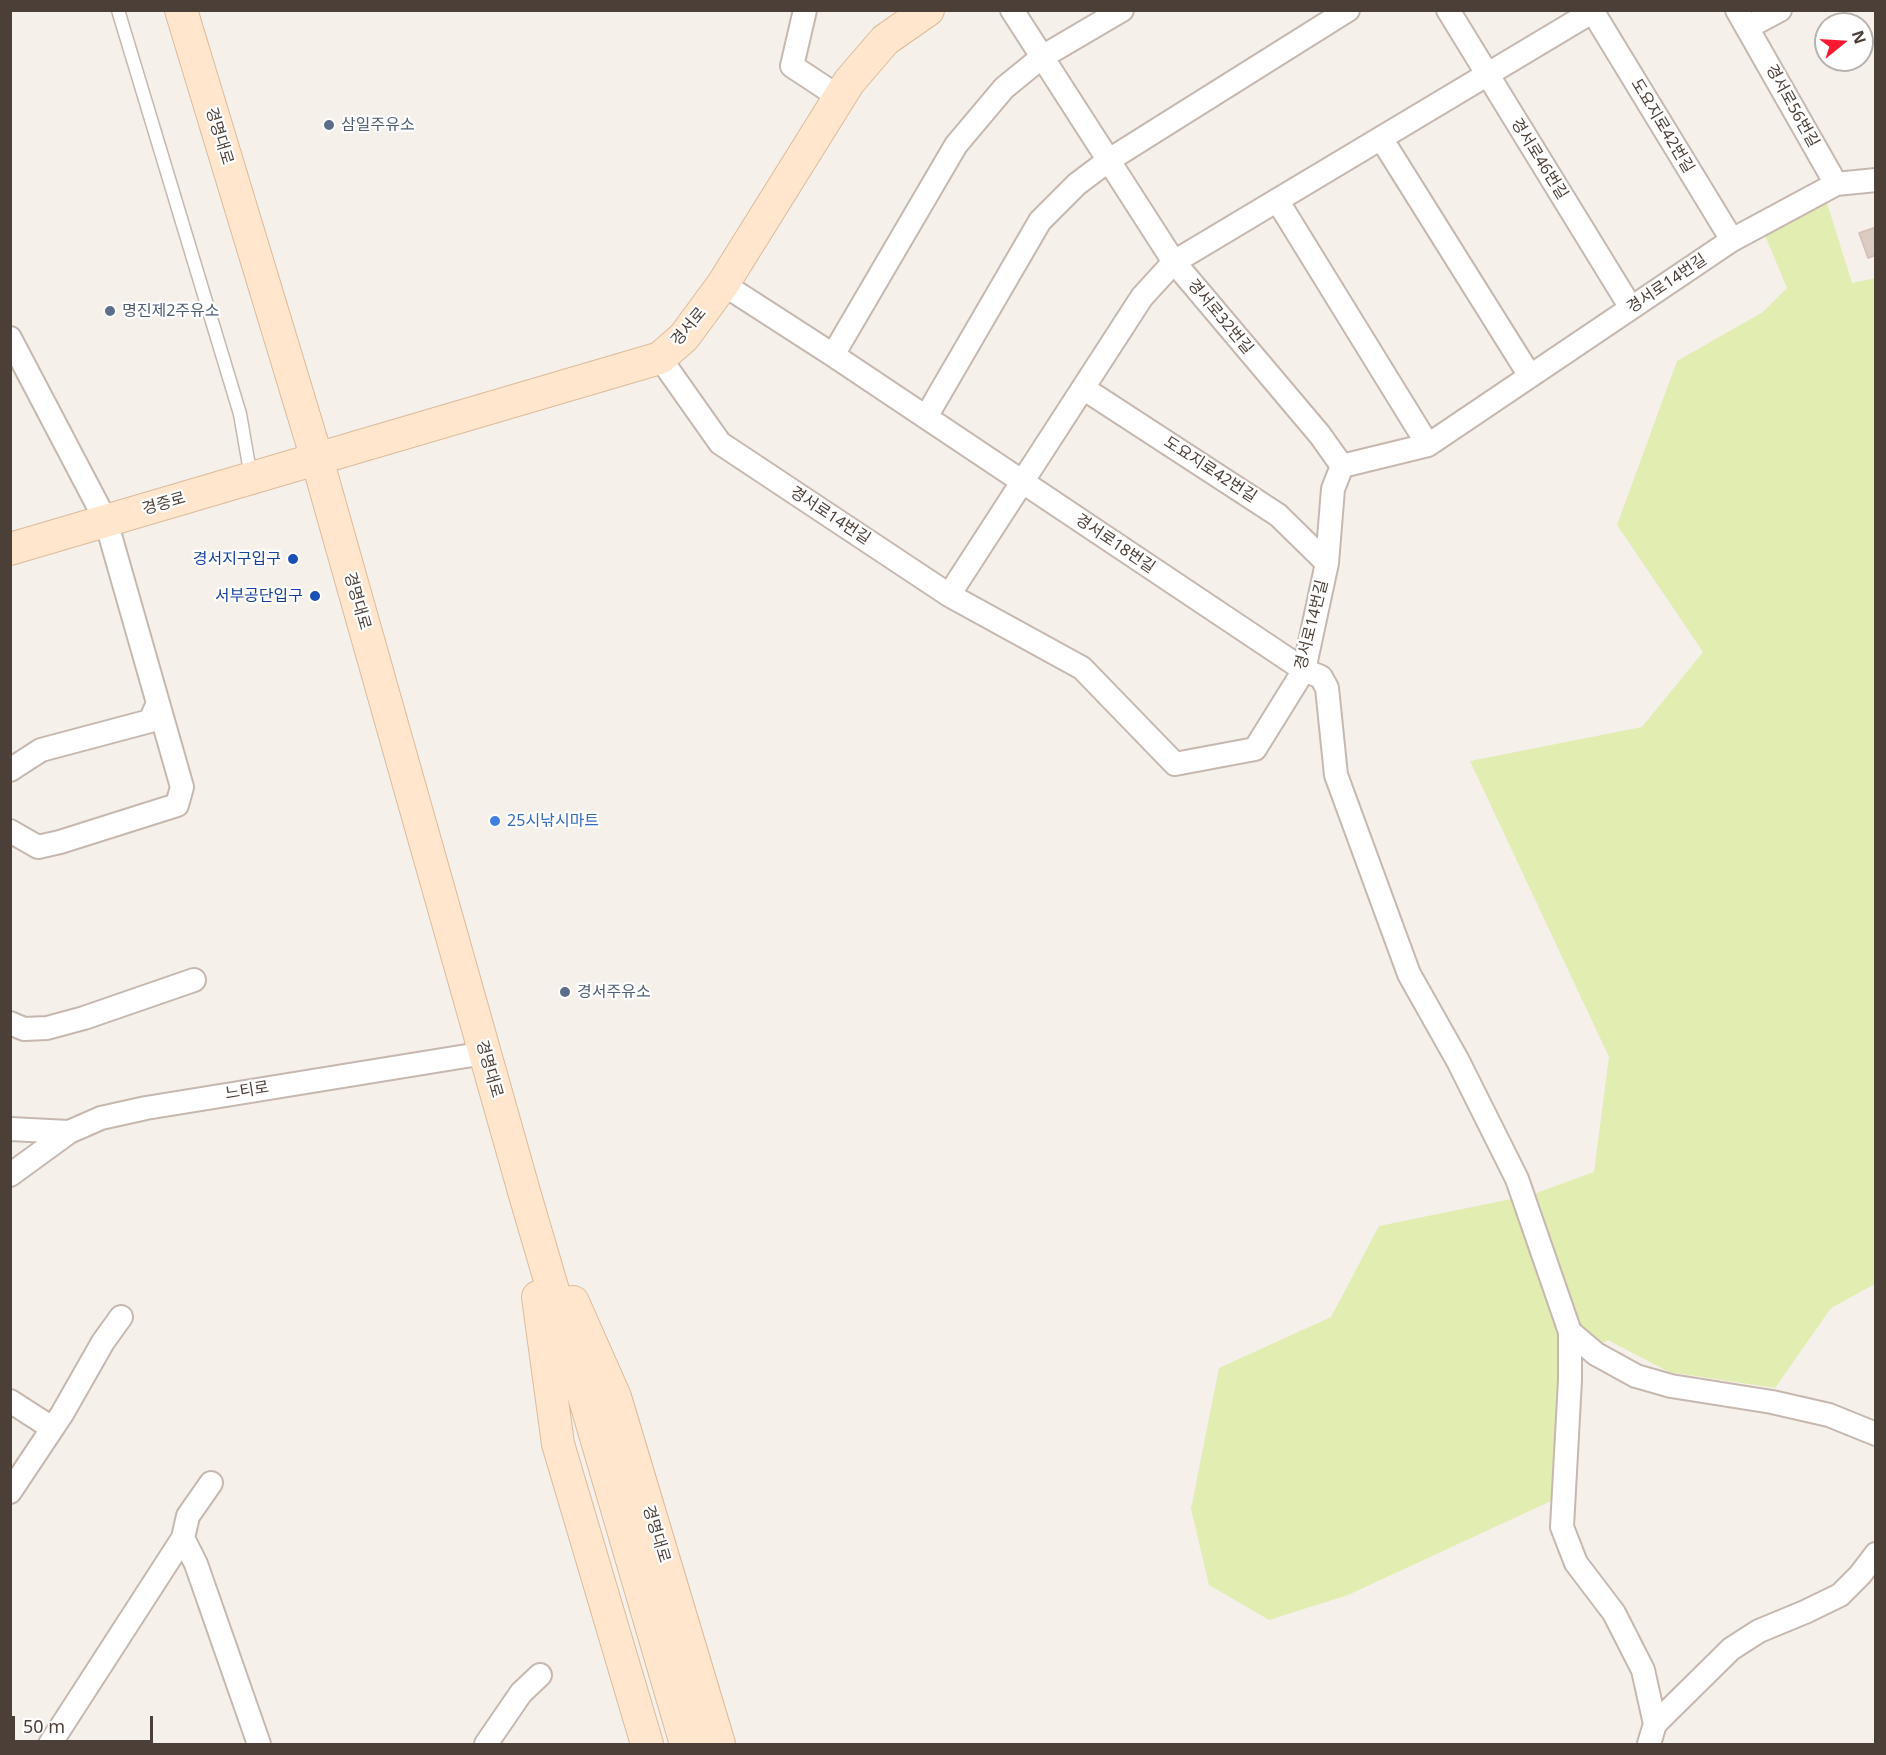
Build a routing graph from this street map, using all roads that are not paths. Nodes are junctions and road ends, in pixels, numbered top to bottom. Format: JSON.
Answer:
{"nodes":[{"id":1,"x":117,"y":10,"type":"edge"},
{"id":2,"x":181,"y":10,"type":"edge"},
{"id":3,"x":805,"y":10,"type":"edge"},
{"id":4,"x":928,"y":10,"type":"edge"},
{"id":5,"x":1012,"y":10,"type":"edge"},
{"id":6,"x":1122,"y":10,"type":"edge"},
{"id":7,"x":1348,"y":10,"type":"edge"},
{"id":8,"x":1448,"y":10,"type":"edge"},
{"id":9,"x":1780,"y":10,"type":"edge"},
{"id":10,"x":1594,"y":11,"type":"edge"},
{"id":11,"x":1742,"y":19,"type":"edge"},
{"id":12,"x":1042,"y":57,"type":"junction"},
{"id":13,"x":1487,"y":75,"type":"junction"},
{"id":14,"x":840,"y":97,"type":"junction"},
{"id":15,"x":1381,"y":138,"type":"junction"},
{"id":16,"x":1108,"y":160,"type":"junction"},
{"id":17,"x":1875,"y":180,"type":"edge"},
{"id":18,"x":1836,"y":184,"type":"junction"},
{"id":19,"x":1277,"y":200,"type":"junction"},
{"id":20,"x":1732,"y":240,"type":"junction"},
{"id":21,"x":1174,"y":262,"type":"junction"},
{"id":22,"x":723,"y":284,"type":"junction"},
{"id":23,"x":1631,"y":308,"type":"junction"},
{"id":24,"x":10,"y":338,"type":"edge"},
{"id":25,"x":833,"y":355,"type":"junction"},
{"id":26,"x":660,"y":358,"type":"junction"},
{"id":27,"x":1530,"y":376,"type":"junction"},
{"id":28,"x":1083,"y":388,"type":"junction"},
{"id":29,"x":926,"y":417,"type":"junction"},
{"id":30,"x":1428,"y":445,"type":"junction"},
{"id":31,"x":317,"y":459,"type":"junction"},
{"id":32,"x":1342,"y":466,"type":"junction"},
{"id":33,"x":251,"y":478,"type":"junction"},
{"id":34,"x":1023,"y":482,"type":"junction"},
{"id":35,"x":106,"y":521,"type":"junction"},
{"id":36,"x":10,"y":549,"type":"edge"},
{"id":37,"x":1327,"y":563,"type":"junction"},
{"id":38,"x":949,"y":595,"type":"junction"},
{"id":39,"x":1304,"y":670,"type":"junction"},
{"id":40,"x":158,"y":703,"type":"junction"},
{"id":41,"x":10,"y":770,"type":"edge"},
{"id":42,"x":10,"y":831,"type":"edge"},
{"id":43,"x":194,"y":980,"type":"dead end"},
{"id":44,"x":10,"y":1023,"type":"edge"},
{"id":45,"x":485,"y":1053,"type":"junction"},
{"id":46,"x":10,"y":1129,"type":"edge"},
{"id":47,"x":69,"y":1132,"type":"junction"},
{"id":48,"x":10,"y":1175,"type":"edge"},
{"id":49,"x":525,"y":1195,"type":"junction"},
{"id":50,"x":121,"y":1317,"type":"dead end"},
{"id":51,"x":1570,"y":1332,"type":"junction"},
{"id":52,"x":10,"y":1401,"type":"edge"},
{"id":53,"x":52,"y":1428,"type":"junction"},
{"id":54,"x":1875,"y":1434,"type":"edge"},
{"id":55,"x":211,"y":1483,"type":"dead end"},
{"id":56,"x":10,"y":1492,"type":"edge"},
{"id":57,"x":183,"y":1538,"type":"junction"},
{"id":58,"x":1875,"y":1554,"type":"edge"},
{"id":59,"x":540,"y":1675,"type":"dead end"},
{"id":60,"x":1652,"y":1734,"type":"edge"},
{"id":61,"x":50,"y":1744,"type":"edge"},
{"id":62,"x":259,"y":1744,"type":"edge"},
{"id":63,"x":486,"y":1744,"type":"edge"},
{"id":64,"x":647,"y":1744,"type":"edge"},
{"id":65,"x":686,"y":1744,"type":"edge"},
{"id":66,"x":719,"y":1744,"type":"edge"}],
"edges":[{"from":1,"to":33,"type":"lane"},
{"from":2,"to":31,"type":"main road","name":"경명대로"},
{"from":3,"to":14,"type":"street"},
{"from":4,"to":14,"type":"main road","name":"경서로"},
{"from":5,"to":12,"type":"street","name":"경서로32번길"},
{"from":6,"to":12,"type":"street"},
{"from":7,"to":16,"type":"street"},
{"from":8,"to":13,"type":"street","name":"경서로46번길"},
{"from":9,"to":11,"type":"street","name":"경서로56번길"},
{"from":10,"to":13,"type":"street","name":"도요지로42번길"},
{"from":10,"to":20,"type":"street","name":"도요지로42번길"},
{"from":11,"to":18,"type":"street","name":"경서로56번길"},
{"from":12,"to":16,"type":"street","name":"경서로32번길"},
{"from":12,"to":25,"type":"street"},
{"from":13,"to":15,"type":"street","name":"도요지로42번길"},
{"from":13,"to":23,"type":"street","name":"경서로46번길"},
{"from":14,"to":22,"type":"main road","name":"경서로"},
{"from":15,"to":19,"type":"street","name":"도요지로42번길"},
{"from":15,"to":27,"type":"street"},
{"from":16,"to":21,"type":"street","name":"경서로32번길"},
{"from":16,"to":29,"type":"street"},
{"from":17,"to":18,"type":"street","name":"경서로14번길"},
{"from":18,"to":20,"type":"street","name":"경서로14번길"},
{"from":19,"to":21,"type":"street","name":"도요지로42번길"},
{"from":19,"to":30,"type":"street"},
{"from":20,"to":23,"type":"street","name":"경서로14번길"},
{"from":21,"to":28,"type":"street","name":"도요지로42번길"},
{"from":21,"to":32,"type":"street","name":"경서로32번길"},
{"from":22,"to":25,"type":"street","name":"경서로18번길"},
{"from":22,"to":26,"type":"main road","name":"경서로"},
{"from":23,"to":27,"type":"street","name":"경서로14번길"},
{"from":24,"to":35,"type":"street"},
{"from":25,"to":29,"type":"street","name":"경서로18번길"},
{"from":26,"to":31,"type":"main road","name":"경서로"},
{"from":26,"to":38,"type":"street","name":"경서로14번길"},
{"from":27,"to":30,"type":"street","name":"경서로14번길"},
{"from":28,"to":34,"type":"street","name":"도요지로42번길"},
{"from":28,"to":37,"type":"street","name":"도요지로42번길"},
{"from":29,"to":34,"type":"street","name":"경서로18번길"},
{"from":30,"to":32,"type":"street","name":"경서로14번길"},
{"from":31,"to":33,"type":"main road","name":"경중로"},
{"from":31,"to":45,"type":"main road","name":"경명대로"},
{"from":32,"to":37,"type":"street","name":"경서로14번길"},
{"from":33,"to":35,"type":"main road","name":"경중로"},
{"from":34,"to":38,"type":"street","name":"도요지로42번길"},
{"from":34,"to":39,"type":"street","name":"경서로18번길"},
{"from":35,"to":36,"type":"main road","name":"경중로"},
{"from":35,"to":40,"type":"street"},
{"from":37,"to":39,"type":"street","name":"경서로14번길"},
{"from":38,"to":39,"type":"street","name":"경서로14번길"},
{"from":39,"to":51,"type":"street","name":"경서로18번길"},
{"from":40,"to":41,"type":"street"},
{"from":40,"to":42,"type":"street"},
{"from":43,"to":44,"type":"street"},
{"from":45,"to":47,"type":"street","name":"느티로"},
{"from":45,"to":49,"type":"main road","name":"경명대로"},
{"from":46,"to":47,"type":"street","name":"느티로"},
{"from":47,"to":48,"type":"street"},
{"from":49,"to":64,"type":"main road","name":"경명대로"},
{"from":49,"to":65,"type":"main road","name":"경명대로"},
{"from":49,"to":66,"type":"main road","name":"경명대로"},
{"from":50,"to":53,"type":"street"},
{"from":51,"to":54,"type":"street"},
{"from":51,"to":60,"type":"street"},
{"from":52,"to":53,"type":"street"},
{"from":53,"to":56,"type":"street"},
{"from":55,"to":57,"type":"street"},
{"from":57,"to":61,"type":"street"},
{"from":57,"to":62,"type":"street"},
{"from":58,"to":60,"type":"street"},
{"from":59,"to":63,"type":"street"}]}
